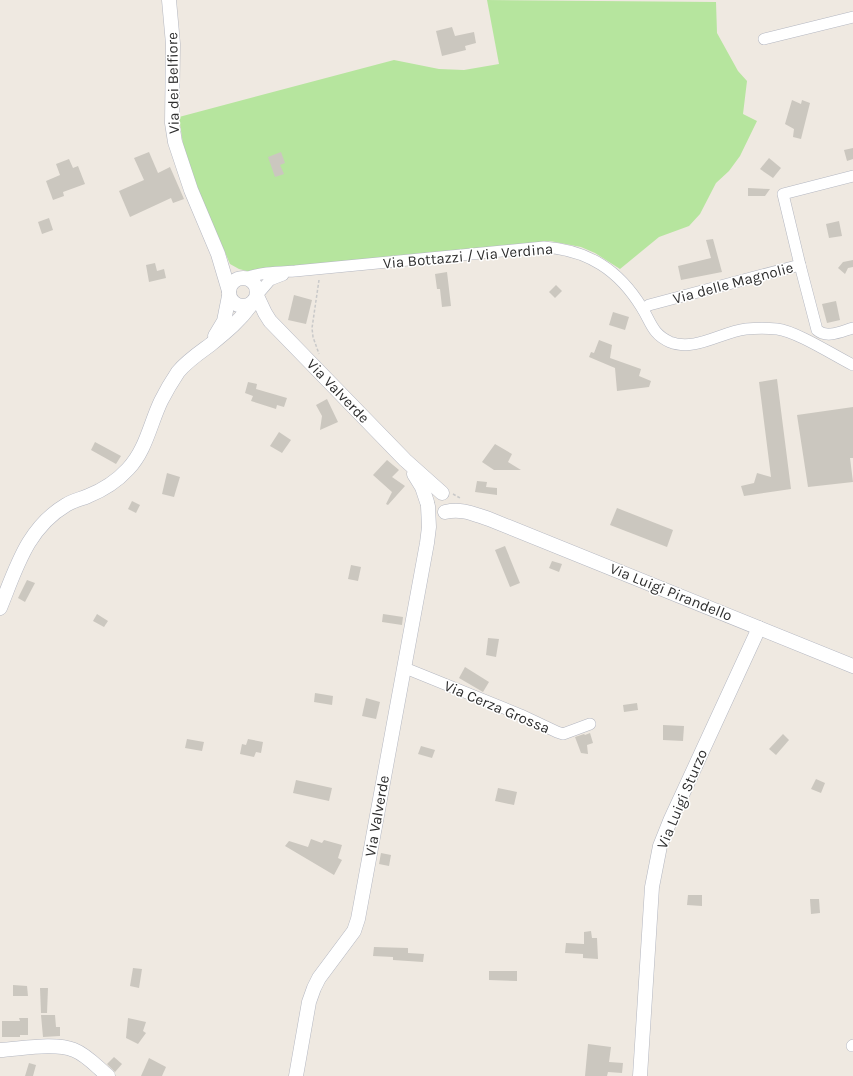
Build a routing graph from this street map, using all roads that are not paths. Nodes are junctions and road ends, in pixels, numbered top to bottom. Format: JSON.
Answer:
{"nodes":[{"id":1,"x":169,"y":0,"type":"edge"},
{"id":2,"x":853,"y":18,"type":"edge"},
{"id":3,"x":764,"y":39,"type":"dead end"},
{"id":4,"x":853,"y":176,"type":"edge"},
{"id":5,"x":218,"y":254,"type":"junction"},
{"id":6,"x":800,"y":265,"type":"junction"},
{"id":7,"x":295,"y":271,"type":"junction"},
{"id":8,"x":245,"y":278,"type":"junction"},
{"id":9,"x":245,"y":299,"type":"junction"},
{"id":10,"x":643,"y":309,"type":"junction"},
{"id":11,"x":853,"y":328,"type":"edge"},
{"id":12,"x":211,"y":344,"type":"junction"},
{"id":13,"x":853,"y":365,"type":"edge"},
{"id":14,"x":405,"y":460,"type":"junction"},
{"id":15,"x":445,"y":493,"type":"junction"},
{"id":16,"x":427,"y":504,"type":"junction"},
{"id":17,"x":443,"y":513,"type":"junction"},
{"id":18,"x":489,"y":518,"type":"junction"},
{"id":19,"x":427,"y":543,"type":"junction"},
{"id":20,"x":0,"y":608,"type":"edge"},
{"id":21,"x":759,"y":628,"type":"junction"},
{"id":22,"x":853,"y":666,"type":"edge"},
{"id":23,"x":405,"y":668,"type":"junction"},
{"id":24,"x":590,"y":724,"type":"dead end"},
{"id":25,"x":0,"y":1050,"type":"edge"},
{"id":26,"x":108,"y":1076,"type":"edge"},
{"id":27,"x":296,"y":1076,"type":"edge"},
{"id":28,"x":640,"y":1076,"type":"edge"}],
"edges":[{"from":1,"to":5,"type":"street","name":"Via dei Belfiore"},
{"from":2,"to":3,"type":"street"},
{"from":4,"to":6,"type":"street","name":"Via delle Magnolie"},
{"from":5,"to":8,"type":"street"},
{"from":5,"to":9,"type":"street"},
{"from":6,"to":10,"type":"street","name":"Via delle Magnolie"},
{"from":6,"to":11,"type":"street"},
{"from":7,"to":8,"type":"street"},
{"from":7,"to":9,"type":"street"},
{"from":7,"to":10,"type":"street","name":"Via Bottazzi / Via Verdina"},
{"from":8,"to":9,"type":"street"},
{"from":8,"to":9,"type":"street"},
{"from":9,"to":12,"type":"street"},
{"from":9,"to":12,"type":"street"},
{"from":9,"to":14,"type":"street","name":"Via Valverde"},
{"from":10,"to":13,"type":"street","name":"Via Bottazzi / Via Verdina"},
{"from":12,"to":20,"type":"street"},
{"from":14,"to":15,"type":"street"},
{"from":14,"to":16,"type":"street"},
{"from":15,"to":16,"type":"street"},
{"from":15,"to":17,"type":"street"},
{"from":15,"to":18,"type":"street"},
{"from":16,"to":17,"type":"street"},
{"from":16,"to":19,"type":"street"},
{"from":17,"to":18,"type":"street"},
{"from":17,"to":19,"type":"street"},
{"from":18,"to":21,"type":"street","name":"Via Luigi Pirandello"},
{"from":19,"to":23,"type":"street","name":"Via Valverde"},
{"from":21,"to":22,"type":"street","name":"Via Luigi Pirandello"},
{"from":21,"to":28,"type":"street","name":"Via Luigi Sturzo"},
{"from":23,"to":24,"type":"street","name":"Via Cerza Grossa"},
{"from":23,"to":27,"type":"street","name":"Via Valverde"},
{"from":25,"to":26,"type":"street"}]}
